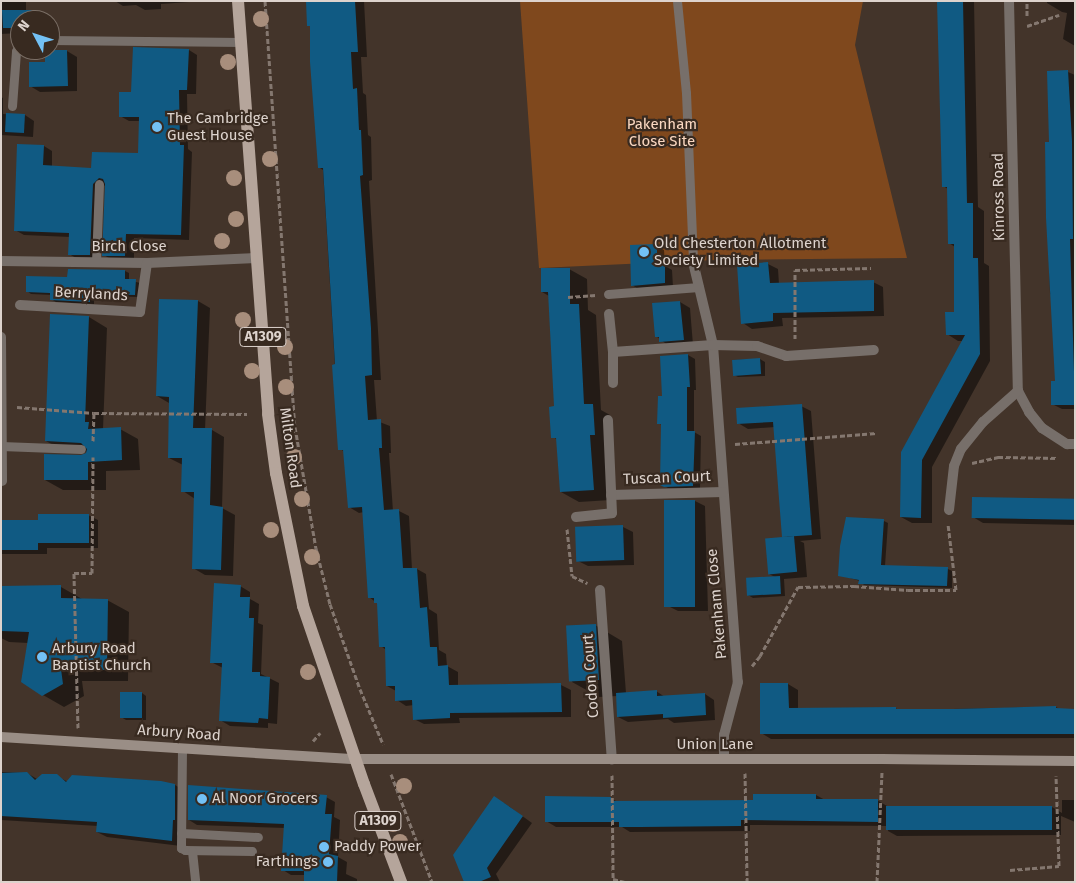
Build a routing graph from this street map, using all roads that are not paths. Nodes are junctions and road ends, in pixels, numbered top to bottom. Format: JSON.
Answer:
{"nodes":[{"id":1,"x":238,"y":1,"type":"edge"},
{"id":2,"x":677,"y":1,"type":"edge"},
{"id":3,"x":1009,"y":1,"type":"edge"},
{"id":4,"x":60,"y":40,"type":"edge"},
{"id":5,"x":242,"y":42,"type":"junction"},
{"id":6,"x":15,"y":60,"type":"edge"},
{"id":7,"x":12,"y":106,"type":"dead end"},
{"id":8,"x":99,"y":184,"type":"dead end"},
{"id":9,"x":257,"y":258,"type":"junction"},
{"id":10,"x":1,"y":261,"type":"edge"},
{"id":11,"x":96,"y":262,"type":"junction"},
{"id":12,"x":693,"y":262,"type":"joint"},
{"id":13,"x":148,"y":263,"type":"junction"},
{"id":14,"x":699,"y":287,"type":"junction"},
{"id":15,"x":608,"y":294,"type":"dead end"},
{"id":16,"x":20,"y":305,"type":"dead end"},
{"id":17,"x":610,"y":314,"type":"dead end"},
{"id":18,"x":1,"y":338,"type":"edge"},
{"id":19,"x":713,"y":345,"type":"junction"},
{"id":20,"x":874,"y":350,"type":"dead end"},
{"id":21,"x":614,"y":352,"type":"junction"},
{"id":22,"x":613,"y":383,"type":"dead end"},
{"id":23,"x":1018,"y":392,"type":"junction"},
{"id":24,"x":1,"y":405,"type":"edge"},
{"id":25,"x":608,"y":420,"type":"dead end"},
{"id":26,"x":1071,"y":444,"type":"edge"},
{"id":27,"x":1,"y":446,"type":"edge"},
{"id":28,"x":81,"y":449,"type":"dead end"},
{"id":29,"x":2,"y":481,"type":"edge"},
{"id":30,"x":723,"y":492,"type":"junction"},
{"id":31,"x":612,"y":495,"type":"junction"},
{"id":32,"x":949,"y":510,"type":"road end"},
{"id":33,"x":576,"y":517,"type":"road end"},
{"id":34,"x":600,"y":590,"type":"road end"},
{"id":35,"x":1,"y":737,"type":"edge"},
{"id":36,"x":182,"y":749,"type":"junction"},
{"id":37,"x":355,"y":759,"type":"junction"},
{"id":38,"x":724,"y":759,"type":"junction"},
{"id":39,"x":612,"y":760,"type":"junction"},
{"id":40,"x":1075,"y":761,"type":"edge"},
{"id":41,"x":181,"y":833,"type":"junction"},
{"id":42,"x":258,"y":837,"type":"dead end"},
{"id":43,"x":192,"y":851,"type":"junction"},
{"id":44,"x":252,"y":851,"type":"dead end"},
{"id":45,"x":195,"y":882,"type":"edge"},
{"id":46,"x":401,"y":882,"type":"edge"}],
"edges":[{"from":1,"to":5,"type":"main road","name":"Milton Road","number":"A1309"},
{"from":2,"to":12,"type":"lane"},
{"from":3,"to":23,"type":"street","name":"Kinross Road"},
{"from":4,"to":5,"type":"lane"},
{"from":5,"to":9,"type":"main road","name":"Milton Road","number":"A1309"},
{"from":6,"to":7,"type":"lane"},
{"from":8,"to":11,"type":"lane"},
{"from":9,"to":13,"type":"street","name":"Birch Close"},
{"from":9,"to":37,"type":"main road","name":"Milton Road","number":"A1309"},
{"from":10,"to":11,"type":"street","name":"Birch Close"},
{"from":11,"to":13,"type":"street","name":"Birch Close"},
{"from":12,"to":14,"type":"street","name":"Pakenham Close"},
{"from":13,"to":16,"type":"street","name":"Berrylands"},
{"from":14,"to":15,"type":"lane"},
{"from":14,"to":19,"type":"street","name":"Pakenham Close"},
{"from":17,"to":21,"type":"street"},
{"from":18,"to":24,"type":"street"},
{"from":19,"to":20,"type":"street"},
{"from":19,"to":21,"type":"street"},
{"from":19,"to":30,"type":"street","name":"Pakenham Close"},
{"from":21,"to":22,"type":"street"},
{"from":23,"to":26,"type":"street","name":"Kinross Road"},
{"from":23,"to":32,"type":"street"},
{"from":24,"to":27,"type":"street"},
{"from":25,"to":31,"type":"street","name":"Tuscan Court"},
{"from":27,"to":28,"type":"lane"},
{"from":27,"to":29,"type":"street"},
{"from":30,"to":31,"type":"street","name":"Tuscan Court"},
{"from":30,"to":38,"type":"street","name":"Pakenham Close"},
{"from":31,"to":33,"type":"street","name":"Tuscan Court"},
{"from":34,"to":39,"type":"street","name":"Codon Court"},
{"from":35,"to":36,"type":"street","name":"Arbury Road"},
{"from":36,"to":37,"type":"street","name":"Arbury Road"},
{"from":36,"to":41,"type":"lane"},
{"from":37,"to":39,"type":"street","name":"Union Lane"},
{"from":37,"to":46,"type":"main road","name":"Milton Road","number":"A1309"},
{"from":38,"to":39,"type":"street","name":"Union Lane"},
{"from":38,"to":40,"type":"street","name":"Union Lane"},
{"from":41,"to":42,"type":"lane"},
{"from":41,"to":43,"type":"lane"},
{"from":43,"to":44,"type":"lane"},
{"from":43,"to":45,"type":"lane"}]}
